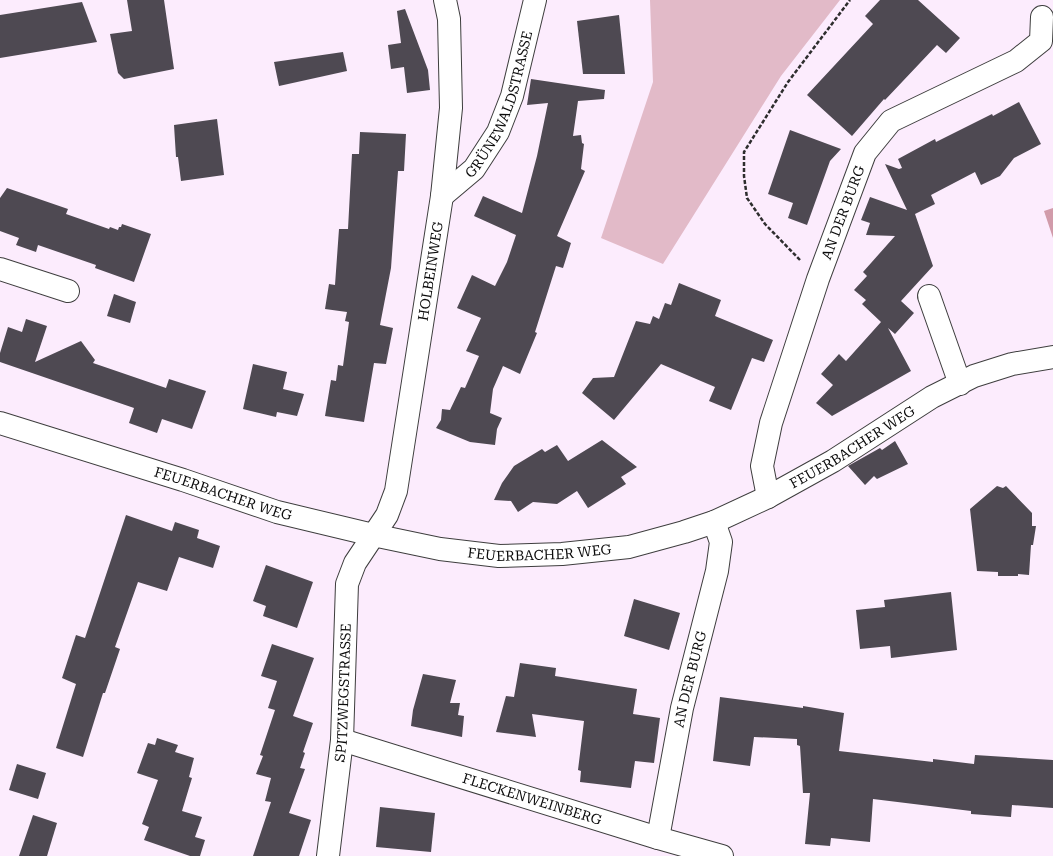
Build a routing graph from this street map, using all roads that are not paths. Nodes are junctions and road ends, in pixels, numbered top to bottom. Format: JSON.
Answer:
{"nodes":[{"id":1,"x":445,"y":0,"type":"edge"},
{"id":2,"x":535,"y":0,"type":"edge"},
{"id":3,"x":1042,"y":17,"type":"dead end"},
{"id":4,"x":442,"y":196,"type":"junction"},
{"id":5,"x":0,"y":269,"type":"edge"},
{"id":6,"x":68,"y":291,"type":"dead end"},
{"id":7,"x":929,"y":296,"type":"dead end"},
{"id":8,"x":1053,"y":357,"type":"edge"},
{"id":9,"x":960,"y":384,"type":"junction"},
{"id":10,"x":0,"y":423,"type":"edge"},
{"id":11,"x":768,"y":497,"type":"junction"},
{"id":12,"x":714,"y":522,"type":"junction"},
{"id":13,"x":373,"y":535,"type":"junction"},
{"id":14,"x":342,"y":740,"type":"junction"},
{"id":15,"x":658,"y":838,"type":"junction"},
{"id":16,"x":328,"y":856,"type":"edge"},
{"id":17,"x":722,"y":856,"type":"edge"}],
"edges":[{"from":1,"to":4,"type":"street","name":"HOLBEINWEG"},
{"from":2,"to":4,"type":"street","name":"GRÜNEWALDSTRASSE"},
{"from":3,"to":11,"type":"street","name":"AN DER BURG"},
{"from":4,"to":13,"type":"street","name":"HOLBEINWEG"},
{"from":5,"to":6,"type":"street"},
{"from":7,"to":9,"type":"street"},
{"from":8,"to":9,"type":"street","name":"FEUERBACHER WEG"},
{"from":9,"to":11,"type":"street","name":"FEUERBACHER WEG"},
{"from":10,"to":13,"type":"street","name":"FEUERBACHER WEG"},
{"from":11,"to":12,"type":"street","name":"FEUERBACHER WEG"},
{"from":12,"to":13,"type":"street","name":"FEUERBACHER WEG"},
{"from":12,"to":15,"type":"street","name":"AN DER BURG"},
{"from":13,"to":14,"type":"street","name":"SPITZWEGSTRASSE"},
{"from":14,"to":15,"type":"street","name":"FLECKENWEINBERG"},
{"from":14,"to":16,"type":"street","name":"SPITZWEGSTRASSE"},
{"from":15,"to":17,"type":"street","name":"FLECKENWEINBERG"}]}
